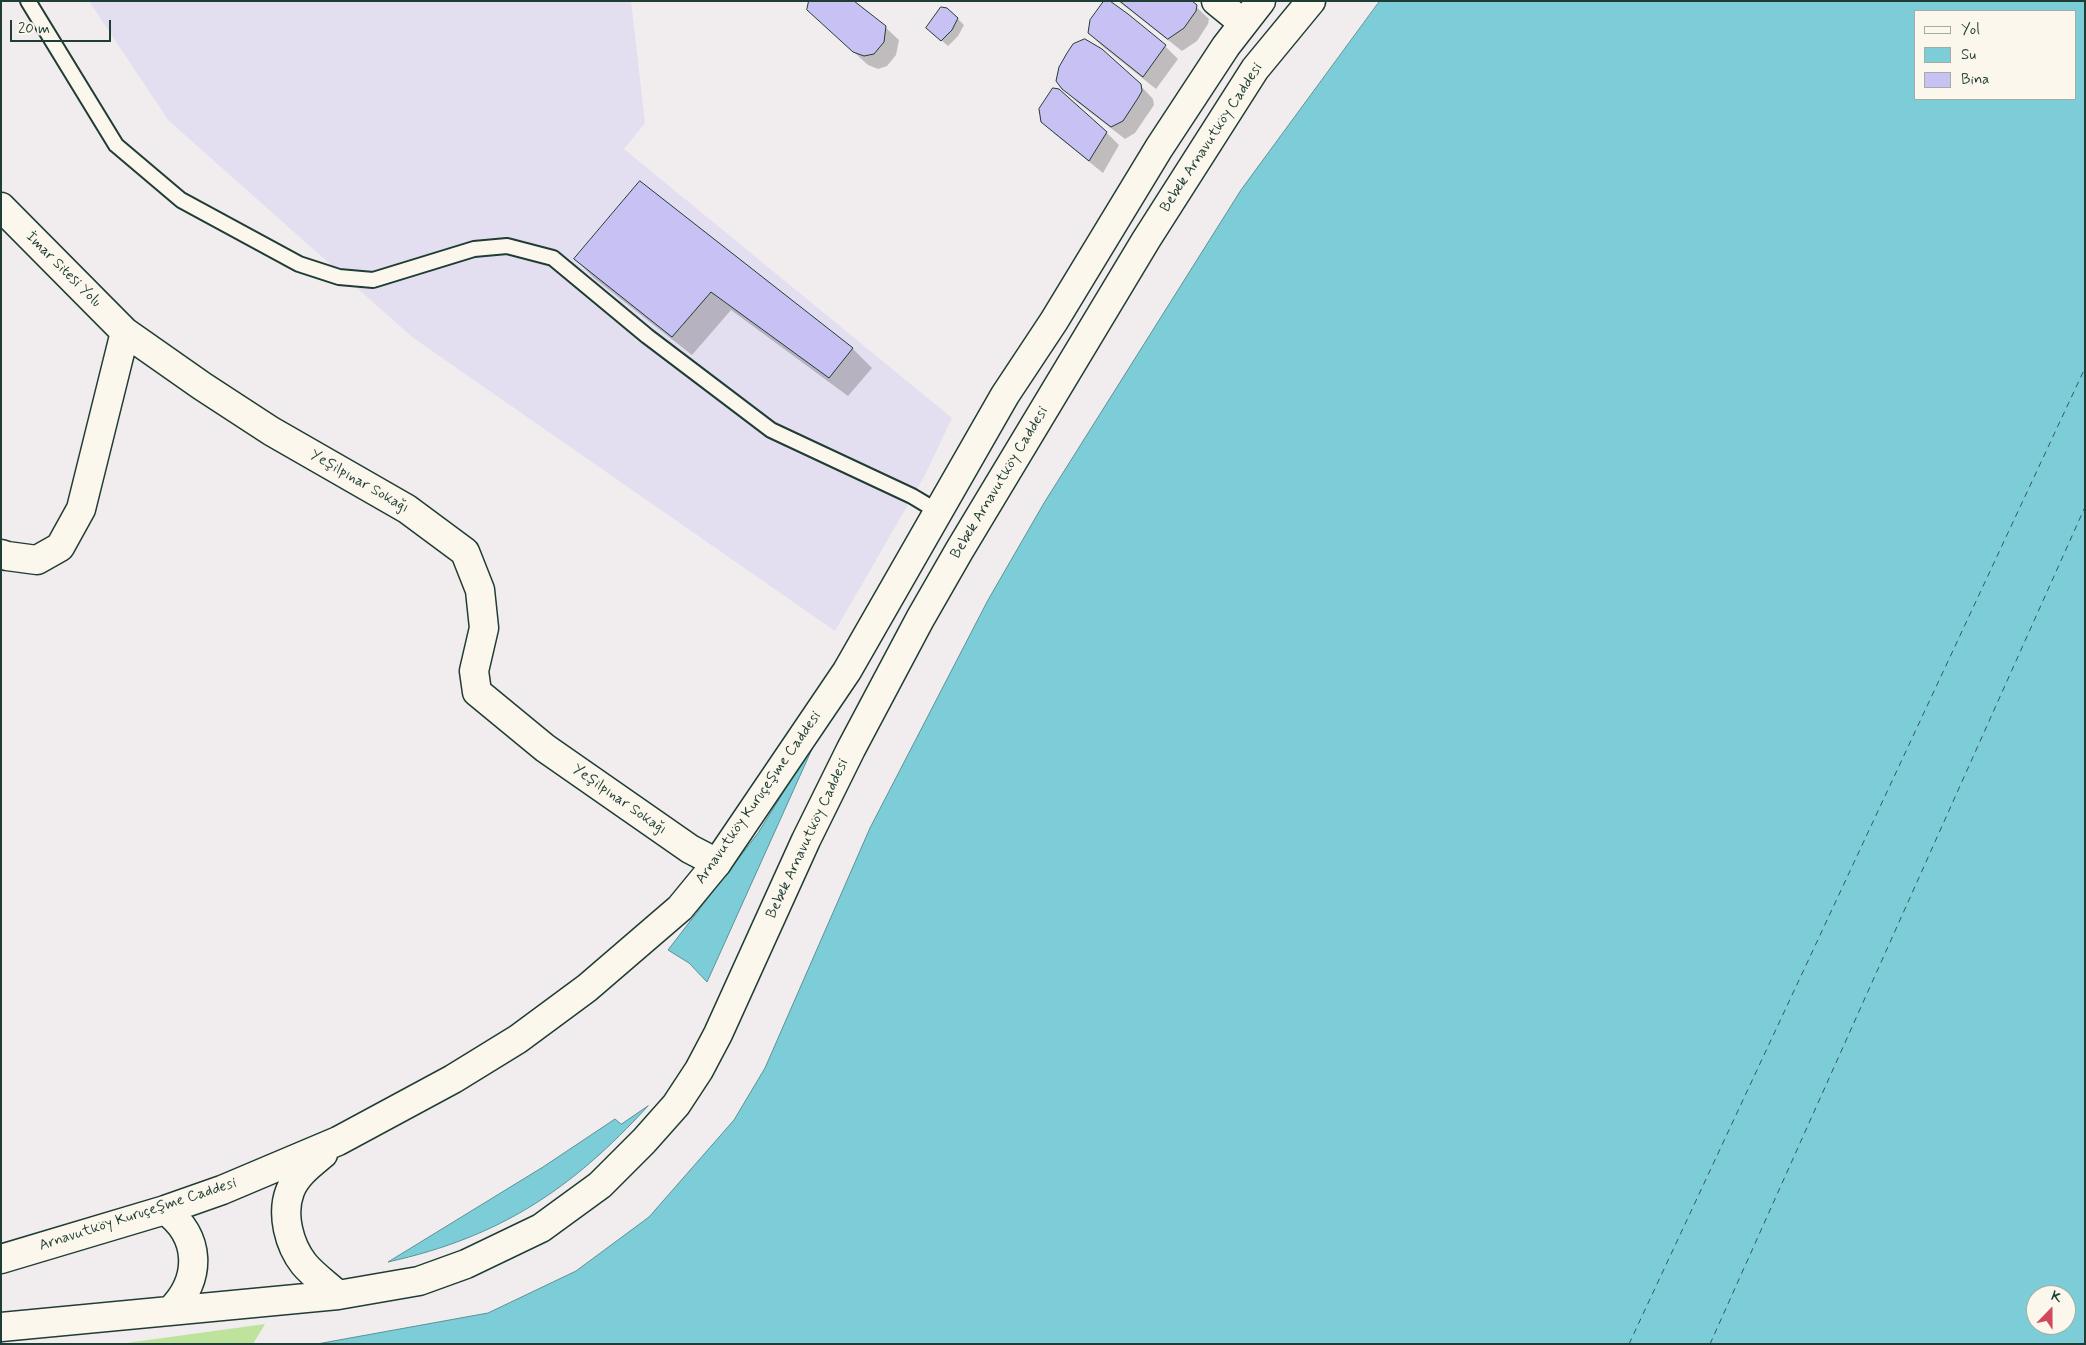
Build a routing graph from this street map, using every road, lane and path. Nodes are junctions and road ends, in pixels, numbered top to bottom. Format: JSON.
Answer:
{"nodes":[{"id":1,"x":28,"y":1,"type":"edge"},
{"id":2,"x":1216,"y":1,"type":"edge"},
{"id":3,"x":1261,"y":1,"type":"edge"},
{"id":4,"x":1311,"y":1,"type":"edge"},
{"id":5,"x":1243,"y":23,"type":"junction"},
{"id":6,"x":1,"y":206,"type":"edge"},
{"id":7,"x":125,"y":332,"type":"junction"},
{"id":8,"x":938,"y":511,"type":"junction"},
{"id":9,"x":1,"y":554,"type":"edge"},
{"id":10,"x":717,"y":863,"type":"junction"},
{"id":11,"x":338,"y":1142,"type":"junction"},
{"id":12,"x":165,"y":1210,"type":"junction"},
{"id":13,"x":1,"y":1259,"type":"edge"},
{"id":14,"x":349,"y":1293,"type":"junction"},
{"id":15,"x":171,"y":1310,"type":"junction"},
{"id":16,"x":1,"y":1327,"type":"edge"}],
"edges":[{"from":1,"to":8,"type":"lane"},
{"from":2,"to":5,"type":"main road"},
{"from":3,"to":5,"type":"main road"},
{"from":4,"to":14,"type":"main road","name":"Bebek Arnavutköy Caddesi"},
{"from":5,"to":8,"type":"main road"},
{"from":6,"to":7,"type":"main road","name":"İmar Sitesi Yolu"},
{"from":7,"to":9,"type":"main road"},
{"from":7,"to":10,"type":"main road","name":"Yeşilpınar Sokağı"},
{"from":8,"to":10,"type":"main road","name":"Arnavutköy Kuruçeşme Caddesi"},
{"from":10,"to":11,"type":"main road","name":"Arnavutköy Kuruçeşme Caddesi"},
{"from":11,"to":12,"type":"main road","name":"Arnavutköy Kuruçeşme Caddesi"},
{"from":11,"to":14,"type":"main road"},
{"from":12,"to":13,"type":"main road","name":"Arnavutköy Kuruçeşme Caddesi"},
{"from":12,"to":15,"type":"main road"},
{"from":14,"to":15,"type":"main road"},
{"from":15,"to":16,"type":"main road"}]}
